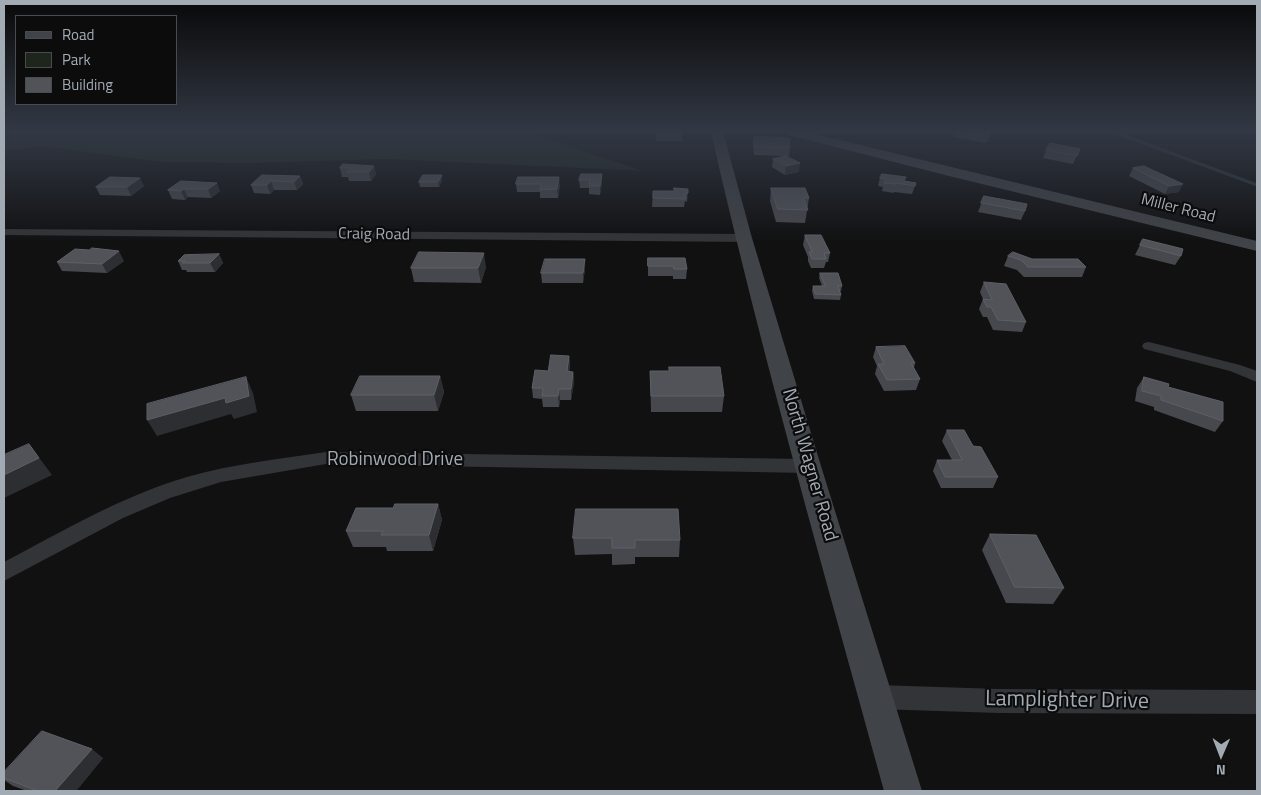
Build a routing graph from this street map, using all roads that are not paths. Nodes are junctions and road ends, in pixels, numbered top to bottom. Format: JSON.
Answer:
{"nodes":[{"id":1,"x":727,"y":169,"type":"edge"},
{"id":2,"x":940,"y":169,"type":"edge"},
{"id":3,"x":4,"y":232,"type":"edge"},
{"id":4,"x":744,"y":238,"type":"junction"},
{"id":5,"x":1257,"y":246,"type":"edge"},
{"id":6,"x":1149,"y":346,"type":"dead end"},
{"id":7,"x":1257,"y":377,"type":"edge"},
{"id":8,"x":808,"y":466,"type":"junction"},
{"id":9,"x":4,"y":572,"type":"edge"},
{"id":10,"x":877,"y":697,"type":"junction"},
{"id":11,"x":1257,"y":702,"type":"edge"},
{"id":12,"x":903,"y":791,"type":"edge"}],
"edges":[{"from":1,"to":4,"type":"street","name":"North Wagner Road"},
{"from":2,"to":5,"type":"street","name":"Miller Road"},
{"from":3,"to":4,"type":"street","name":"Craig Road"},
{"from":4,"to":8,"type":"street","name":"North Wagner Road"},
{"from":6,"to":7,"type":"street"},
{"from":8,"to":9,"type":"street","name":"Robinwood Drive"},
{"from":8,"to":10,"type":"street","name":"North Wagner Road"},
{"from":10,"to":11,"type":"street","name":"Lamplighter Drive"},
{"from":10,"to":12,"type":"street","name":"North Wagner Road"}]}
